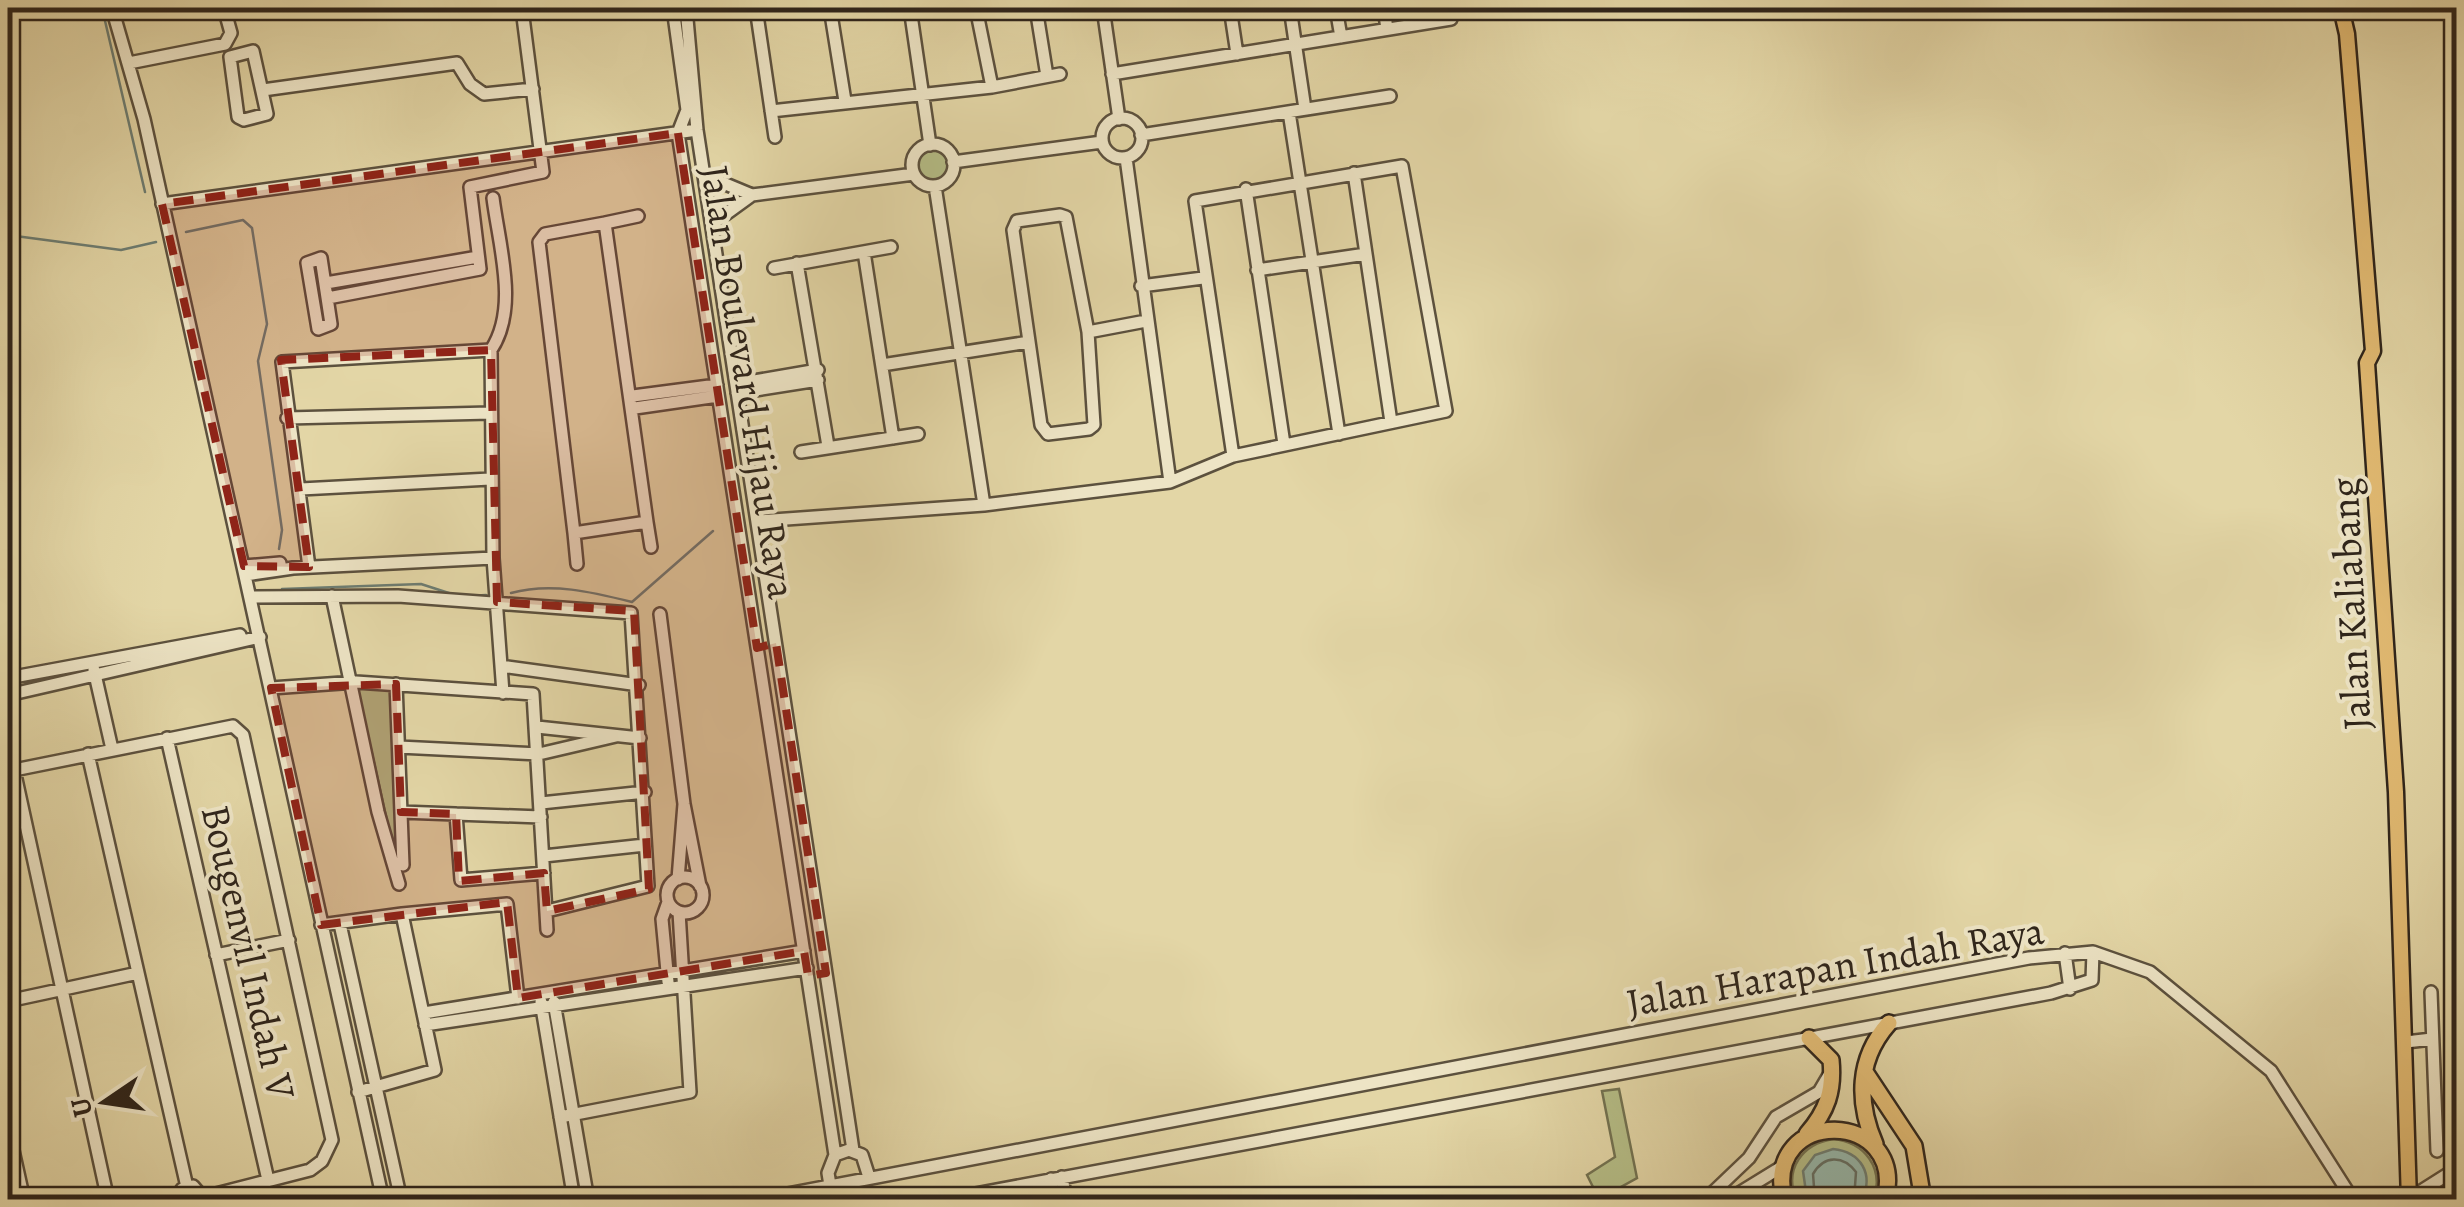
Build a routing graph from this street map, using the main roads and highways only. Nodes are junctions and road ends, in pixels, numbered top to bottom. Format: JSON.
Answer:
{"nodes":[{"id":1,"x":2341,"y":8,"type":"edge"},
{"id":2,"x":1889,"y":1023,"type":"road end"},
{"id":3,"x":1810,"y":1038,"type":"road end"},
{"id":4,"x":1865,"y":1072,"type":"junction"},
{"id":5,"x":1804,"y":1138,"type":"junction"},
{"id":6,"x":1878,"y":1151,"type":"junction"},
{"id":7,"x":1888,"y":1180,"type":"junction"},
{"id":8,"x":2408,"y":1199,"type":"edge"},
{"id":9,"x":1784,"y":1200,"type":"edge"},
{"id":10,"x":1885,"y":1200,"type":"edge"},
{"id":11,"x":1894,"y":1200,"type":"edge"},
{"id":12,"x":1923,"y":1200,"type":"edge"}],
"edges":[{"from":1,"to":8,"type":"main road","name":"Jalan Kaliabang"},
{"from":2,"to":4,"type":"highway"},
{"from":3,"to":5,"type":"highway"},
{"from":4,"to":6,"type":"highway"},
{"from":4,"to":12,"type":"highway"},
{"from":5,"to":6,"type":"highway"},
{"from":5,"to":9,"type":"highway"},
{"from":6,"to":7,"type":"highway"},
{"from":7,"to":10,"type":"highway"},
{"from":7,"to":11,"type":"highway"}]}
